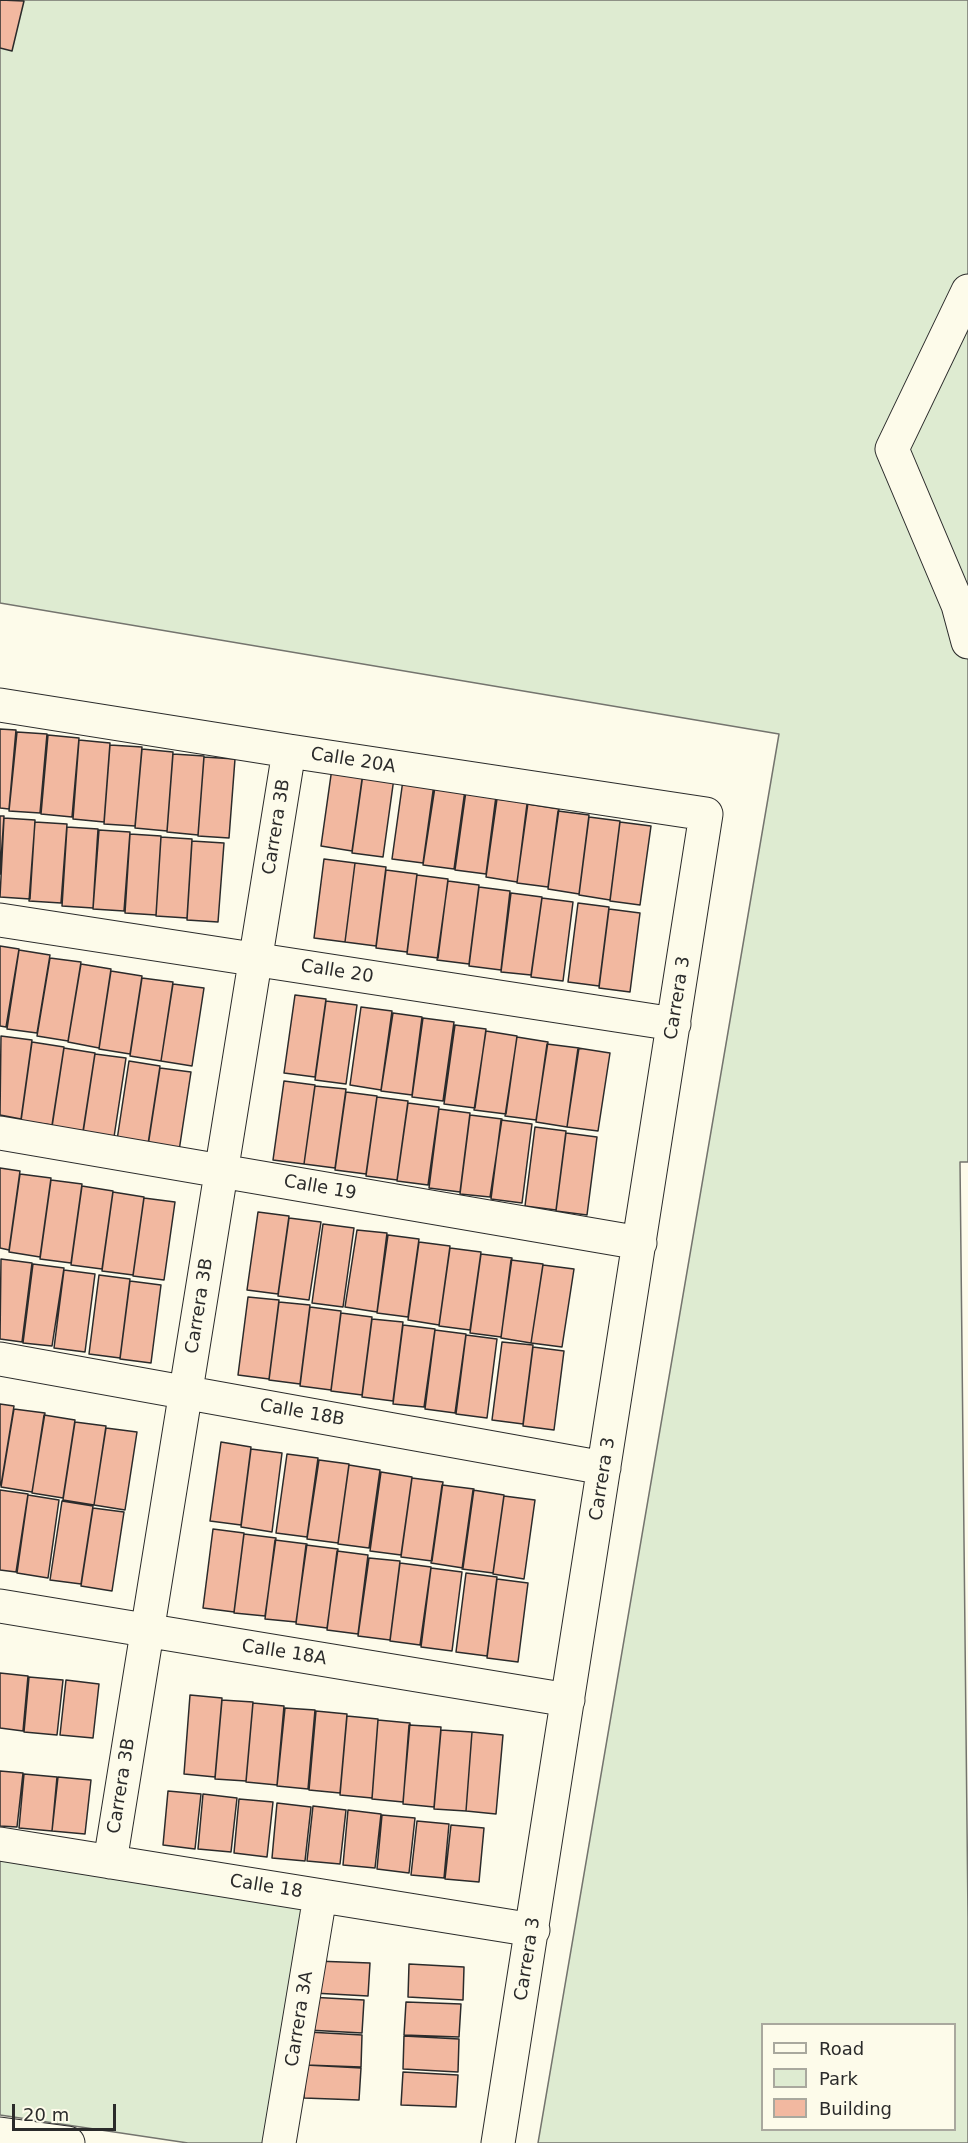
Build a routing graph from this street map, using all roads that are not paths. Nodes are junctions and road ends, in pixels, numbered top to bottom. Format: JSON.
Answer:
{"nodes":[{"id":1,"x":968,"y":291,"type":"edge"},
{"id":2,"x":968,"y":642,"type":"edge"},
{"id":3,"x":0,"y":705,"type":"edge"},
{"id":4,"x":289,"y":751,"type":"junction"},
{"id":5,"x":706,"y":814,"type":"joint"},
{"id":6,"x":0,"y":920,"type":"edge"},
{"id":7,"x":255,"y":960,"type":"junction"},
{"id":8,"x":674,"y":1024,"type":"junction"},
{"id":9,"x":0,"y":1133,"type":"edge"},
{"id":10,"x":222,"y":1171,"type":"junction"},
{"id":11,"x":640,"y":1243,"type":"junction"},
{"id":12,"x":0,"y":1359,"type":"edge"},
{"id":13,"x":186,"y":1393,"type":"junction"},
{"id":14,"x":604,"y":1468,"type":"junction"},
{"id":15,"x":0,"y":1606,"type":"edge"},
{"id":16,"x":147,"y":1630,"type":"junction"},
{"id":17,"x":568,"y":1700,"type":"junction"},
{"id":18,"x":0,"y":1844,"type":"edge"},
{"id":19,"x":110,"y":1862,"type":"junction"},
{"id":20,"x":320,"y":1896,"type":"junction"},
{"id":21,"x":533,"y":1930,"type":"junction"},
{"id":22,"x":0,"y":2134,"type":"edge"},
{"id":23,"x":68,"y":2143,"type":"edge"},
{"id":24,"x":279,"y":2143,"type":"edge"},
{"id":25,"x":498,"y":2143,"type":"edge"}],
"edges":[{"from":1,"to":2,"type":"street"},
{"from":3,"to":4,"type":"street","name":"Calle 20A"},
{"from":4,"to":5,"type":"street","name":"Calle 20A"},
{"from":4,"to":7,"type":"street","name":"Carrera 3B"},
{"from":5,"to":8,"type":"street","name":"Carrera 3"},
{"from":6,"to":7,"type":"street","name":"Calle 20"},
{"from":7,"to":8,"type":"street","name":"Calle 20"},
{"from":7,"to":10,"type":"street","name":"Carrera 3B"},
{"from":8,"to":11,"type":"street","name":"Carrera 3"},
{"from":9,"to":10,"type":"street","name":"Calle 19"},
{"from":10,"to":11,"type":"street","name":"Calle 19"},
{"from":10,"to":13,"type":"street","name":"Carrera 3B"},
{"from":11,"to":14,"type":"street","name":"Carrera 3"},
{"from":12,"to":13,"type":"street","name":"Calle 18B"},
{"from":13,"to":14,"type":"street","name":"Calle 18B"},
{"from":13,"to":16,"type":"street","name":"Carrera 3B"},
{"from":14,"to":17,"type":"street","name":"Carrera 3"},
{"from":15,"to":16,"type":"street","name":"Calle 18A"},
{"from":16,"to":17,"type":"street","name":"Calle 18A"},
{"from":16,"to":19,"type":"street","name":"Carrera 3B"},
{"from":17,"to":21,"type":"street","name":"Carrera 3"},
{"from":18,"to":19,"type":"street","name":"Calle 18"},
{"from":19,"to":20,"type":"street","name":"Calle 18"},
{"from":20,"to":21,"type":"street","name":"Calle 18"},
{"from":20,"to":24,"type":"street","name":"Carrera 3A"},
{"from":21,"to":25,"type":"street","name":"Carrera 3"},
{"from":22,"to":23,"type":"street"}]}
